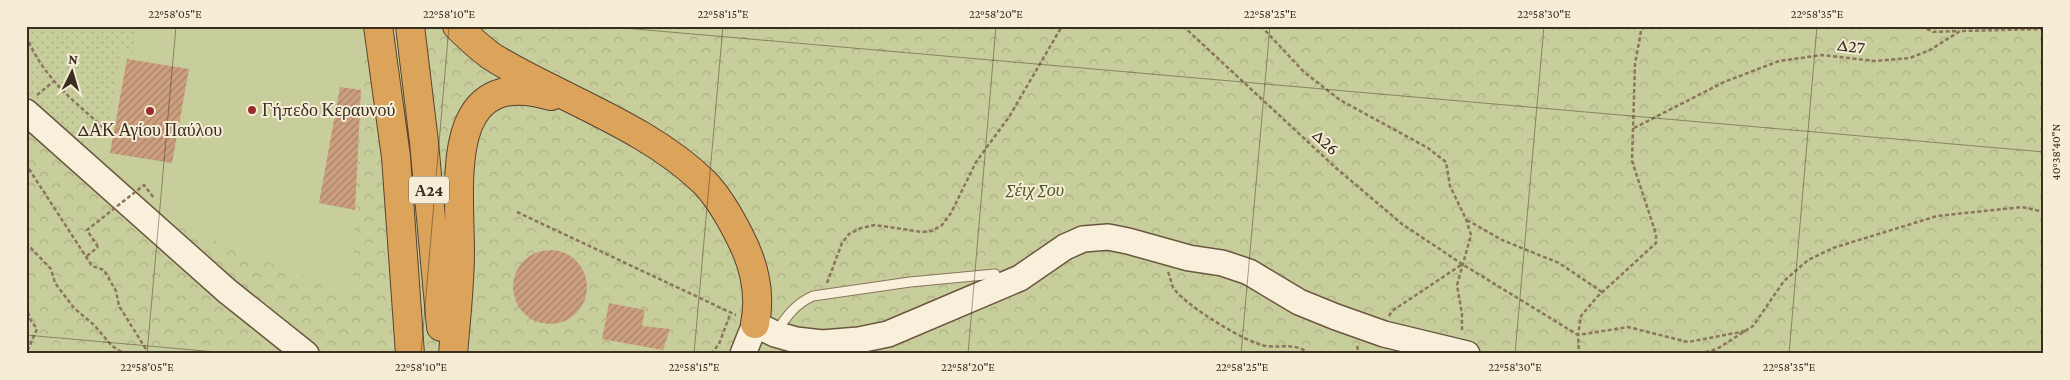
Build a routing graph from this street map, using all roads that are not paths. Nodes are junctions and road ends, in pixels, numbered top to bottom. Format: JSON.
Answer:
{"nodes":[{"id":1,"x":378,"y":26,"type":"edge"},
{"id":2,"x":410,"y":26,"type":"edge"},
{"id":3,"x":456,"y":26,"type":"edge"},
{"id":4,"x":30,"y":105,"type":"edge"},
{"id":5,"x":588,"y":107,"type":"junction"},
{"id":6,"x":995,"y":274,"type":"dead end"},
{"id":7,"x":765,"y":329,"type":"junction"},
{"id":8,"x":1465,"y":353,"type":"edge"},
{"id":9,"x":306,"y":354,"type":"edge"},
{"id":10,"x":410,"y":354,"type":"edge"},
{"id":11,"x":443,"y":354,"type":"edge"},
{"id":12,"x":453,"y":354,"type":"edge"},
{"id":13,"x":743,"y":354,"type":"edge"}],
"edges":[{"from":1,"to":10,"type":"highway","number":"Α24"},
{"from":2,"to":11,"type":"highway","number":"Α24"},
{"from":3,"to":5,"type":"highway"},
{"from":4,"to":9,"type":"street"},
{"from":5,"to":7,"type":"highway"},
{"from":5,"to":12,"type":"highway"},
{"from":6,"to":7,"type":"lane"},
{"from":7,"to":8,"type":"street"},
{"from":7,"to":13,"type":"street"}]}
